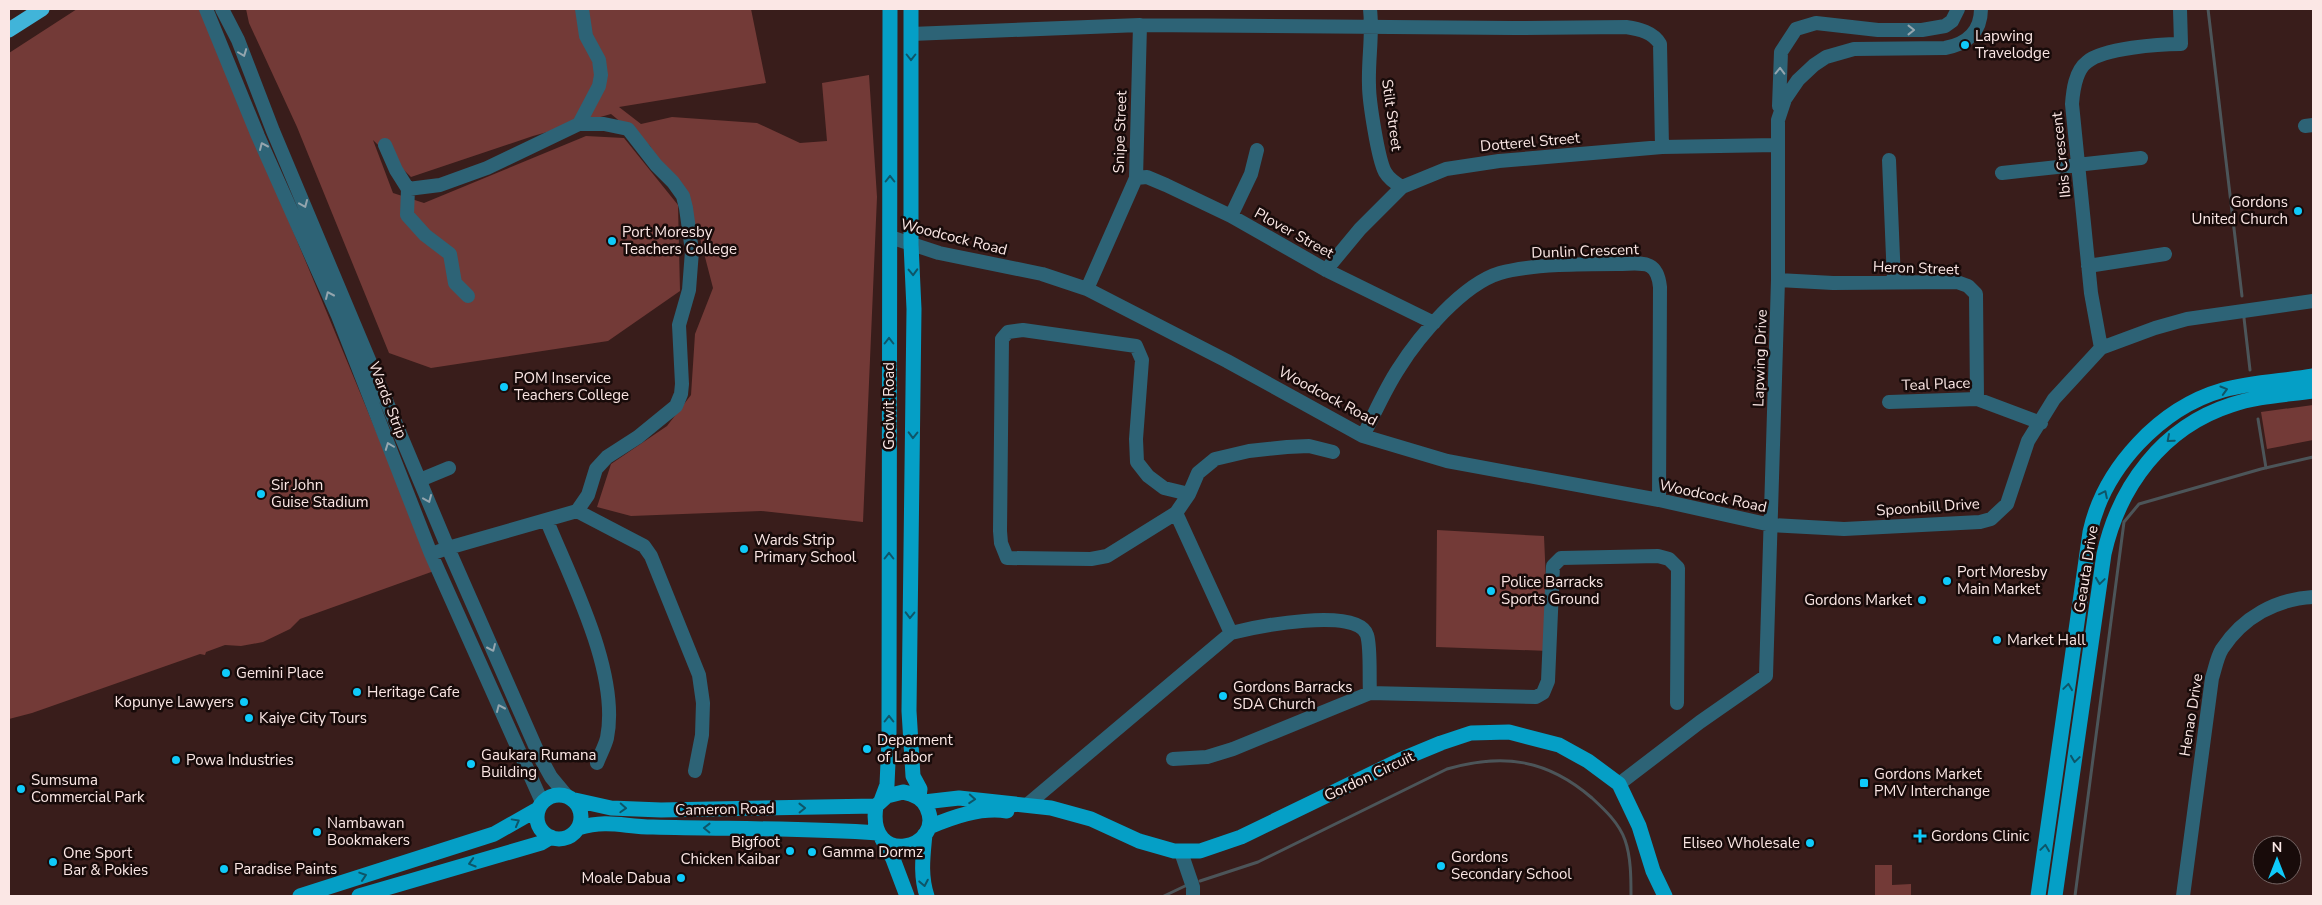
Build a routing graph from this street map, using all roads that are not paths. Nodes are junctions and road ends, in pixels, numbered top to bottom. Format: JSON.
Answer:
{"nodes":[{"id":1,"x":42,"y":9,"type":"edge"},
{"id":2,"x":206,"y":9,"type":"edge"},
{"id":3,"x":222,"y":9,"type":"edge"},
{"id":4,"x":582,"y":9,"type":"edge"},
{"id":5,"x":890,"y":9,"type":"edge"},
{"id":6,"x":911,"y":9,"type":"edge"},
{"id":7,"x":1370,"y":9,"type":"edge"},
{"id":8,"x":1958,"y":9,"type":"edge"},
{"id":9,"x":1981,"y":9,"type":"edge"},
{"id":10,"x":2180,"y":9,"type":"edge"},
{"id":11,"x":1140,"y":26,"type":"junction"},
{"id":12,"x":1372,"y":27,"type":"junction"},
{"id":13,"x":9,"y":30,"type":"edge"},
{"id":14,"x":911,"y":34,"type":"junction"},
{"id":15,"x":1778,"y":120,"type":"junction"},
{"id":16,"x":579,"y":124,"type":"junction"},
{"id":17,"x":385,"y":144,"type":"dead end"},
{"id":18,"x":1777,"y":145,"type":"junction"},
{"id":19,"x":1662,"y":147,"type":"junction"},
{"id":20,"x":1257,"y":150,"type":"dead end"},
{"id":21,"x":2141,"y":158,"type":"dead end"},
{"id":22,"x":1890,"y":160,"type":"dead end"},
{"id":23,"x":2079,"y":165,"type":"junction"},
{"id":24,"x":2002,"y":173,"type":"dead end"},
{"id":25,"x":1136,"y":178,"type":"junction"},
{"id":26,"x":1402,"y":187,"type":"junction"},
{"id":27,"x":408,"y":189,"type":"junction"},
{"id":28,"x":1231,"y":216,"type":"junction"},
{"id":29,"x":890,"y":237,"type":"junction"},
{"id":30,"x":912,"y":244,"type":"junction"},
{"id":31,"x":2164,"y":254,"type":"dead end"},
{"id":32,"x":2088,"y":266,"type":"junction"},
{"id":33,"x":1326,"y":270,"type":"junction"},
{"id":34,"x":1778,"y":280,"type":"junction"},
{"id":35,"x":1894,"y":281,"type":"junction"},
{"id":36,"x":1087,"y":289,"type":"junction"},
{"id":37,"x":468,"y":296,"type":"dead end"},
{"id":38,"x":2313,"y":301,"type":"edge"},
{"id":39,"x":1434,"y":323,"type":"junction"},
{"id":40,"x":2101,"y":348,"type":"junction"},
{"id":41,"x":2313,"y":376,"type":"edge"},
{"id":42,"x":2313,"y":391,"type":"edge"},
{"id":43,"x":1977,"y":399,"type":"junction"},
{"id":44,"x":1889,"y":402,"type":"dead end"},
{"id":45,"x":2040,"y":422,"type":"junction"},
{"id":46,"x":1363,"y":436,"type":"junction"},
{"id":47,"x":1334,"y":452,"type":"dead end"},
{"id":48,"x":449,"y":468,"type":"dead end"},
{"id":49,"x":420,"y":480,"type":"junction"},
{"id":50,"x":1189,"y":494,"type":"junction"},
{"id":51,"x":1659,"y":500,"type":"junction"},
{"id":52,"x":577,"y":511,"type":"junction"},
{"id":53,"x":1176,"y":512,"type":"junction"},
{"id":54,"x":547,"y":521,"type":"junction"},
{"id":55,"x":1771,"y":525,"type":"junction"},
{"id":56,"x":448,"y":548,"type":"junction"},
{"id":57,"x":431,"y":554,"type":"junction"},
{"id":58,"x":2313,"y":597,"type":"edge"},
{"id":59,"x":1231,"y":633,"type":"junction"},
{"id":60,"x":1370,"y":693,"type":"junction"},
{"id":61,"x":1677,"y":703,"type":"dead end"},
{"id":62,"x":1173,"y":759,"type":"dead end"},
{"id":63,"x":597,"y":763,"type":"dead end"},
{"id":64,"x":695,"y":770,"type":"dead end"},
{"id":65,"x":1619,"y":784,"type":"junction"},
{"id":66,"x":570,"y":798,"type":"junction"},
{"id":67,"x":921,"y":800,"type":"junction"},
{"id":68,"x":878,"y":804,"type":"junction"},
{"id":69,"x":1028,"y":804,"type":"junction"},
{"id":70,"x":540,"y":806,"type":"junction"},
{"id":71,"x":578,"y":828,"type":"junction"},
{"id":72,"x":927,"y":831,"type":"junction"},
{"id":73,"x":880,"y":836,"type":"junction"},
{"id":74,"x":551,"y":837,"type":"junction"},
{"id":75,"x":1181,"y":852,"type":"junction"},
{"id":76,"x":1653,"y":871,"type":"junction"},
{"id":77,"x":2041,"y":873,"type":"junction"},
{"id":78,"x":300,"y":896,"type":"edge"},
{"id":79,"x":359,"y":896,"type":"edge"},
{"id":80,"x":907,"y":896,"type":"edge"},
{"id":81,"x":927,"y":896,"type":"edge"},
{"id":82,"x":1193,"y":896,"type":"edge"},
{"id":83,"x":1654,"y":896,"type":"edge"},
{"id":84,"x":1665,"y":896,"type":"edge"},
{"id":85,"x":2030,"y":896,"type":"edge"},
{"id":86,"x":2038,"y":896,"type":"edge"},
{"id":87,"x":2055,"y":896,"type":"edge"},
{"id":88,"x":2183,"y":896,"type":"edge"}],
"edges":[{"from":1,"to":13,"type":"highway"},
{"from":57,"to":2,"type":"street","name":"Wards Strip","one_way":true},
{"from":3,"to":49,"type":"street","name":"Wards Strip","one_way":true},
{"from":4,"to":16,"type":"street"},
{"from":29,"to":5,"type":"main road","name":"Godwit Road","one_way":true},
{"from":6,"to":14,"type":"main road","name":"Godwit Road"},
{"from":7,"to":12,"type":"street","name":"Stilt Street"},
{"from":15,"to":8,"type":"street","one_way":true},
{"from":9,"to":15,"type":"street","name":"Lapwing Drive"},
{"from":10,"to":23,"type":"street","name":"Ibis Crescent"},
{"from":11,"to":12,"type":"street"},
{"from":11,"to":14,"type":"street"},
{"from":11,"to":25,"type":"street","name":"Snipe Street"},
{"from":12,"to":19,"type":"street"},
{"from":12,"to":26,"type":"street","name":"Stilt Street"},
{"from":14,"to":30,"type":"main road","name":"Godwit Road","one_way":true},
{"from":15,"to":18,"type":"street","name":"Lapwing Drive"},
{"from":16,"to":27,"type":"street"},
{"from":16,"to":52,"type":"street"},
{"from":17,"to":27,"type":"street"},
{"from":18,"to":19,"type":"street","name":"Dotterel Street"},
{"from":18,"to":34,"type":"street","name":"Lapwing Drive"},
{"from":19,"to":26,"type":"street","name":"Dotterel Street"},
{"from":20,"to":28,"type":"street"},
{"from":21,"to":23,"type":"street"},
{"from":22,"to":35,"type":"street"},
{"from":23,"to":24,"type":"street"},
{"from":23,"to":32,"type":"street","name":"Ibis Crescent"},
{"from":25,"to":28,"type":"street","name":"Plover Street"},
{"from":25,"to":36,"type":"street","name":"Snipe Street"},
{"from":26,"to":33,"type":"street","name":"Dotterel Street"},
{"from":27,"to":37,"type":"street"},
{"from":28,"to":33,"type":"street","name":"Plover Street"},
{"from":29,"to":30,"type":"street","name":"Woodcock Road"},
{"from":68,"to":29,"type":"main road","name":"Godwit Road","one_way":true},
{"from":30,"to":36,"type":"street","name":"Woodcock Road"},
{"from":30,"to":67,"type":"main road","name":"Godwit Road","one_way":true},
{"from":31,"to":32,"type":"street"},
{"from":32,"to":40,"type":"street","name":"Ibis Crescent"},
{"from":33,"to":39,"type":"street","name":"Plover Street"},
{"from":34,"to":35,"type":"street","name":"Heron Street"},
{"from":34,"to":55,"type":"street","name":"Lapwing Drive"},
{"from":35,"to":43,"type":"street","name":"Heron Street"},
{"from":36,"to":46,"type":"street","name":"Woodcock Road"},
{"from":38,"to":40,"type":"street","name":"Spoonbill Drive"},
{"from":39,"to":46,"type":"street","name":"Dunlin Crescent"},
{"from":39,"to":51,"type":"street","name":"Dunlin Crescent"},
{"from":40,"to":45,"type":"street","name":"Spoonbill Drive"},
{"from":77,"to":41,"type":"main road","name":"Geauta Drive","one_way":true},
{"from":42,"to":87,"type":"main road","name":"Geauta Drive","one_way":true},
{"from":43,"to":44,"type":"street","name":"Teal Place"},
{"from":43,"to":45,"type":"street","name":"Teal Place"},
{"from":45,"to":55,"type":"street","name":"Spoonbill Drive"},
{"from":46,"to":51,"type":"street","name":"Woodcock Road"},
{"from":47,"to":50,"type":"street"},
{"from":48,"to":49,"type":"street"},
{"from":49,"to":56,"type":"street","name":"Wards Strip","one_way":true},
{"from":50,"to":53,"type":"street"},
{"from":50,"to":53,"type":"street"},
{"from":51,"to":55,"type":"street","name":"Woodcock Road"},
{"from":52,"to":54,"type":"street"},
{"from":52,"to":64,"type":"street"},
{"from":53,"to":59,"type":"street"},
{"from":54,"to":56,"type":"street"},
{"from":54,"to":63,"type":"street"},
{"from":55,"to":65,"type":"street","name":"Lapwing Drive"},
{"from":56,"to":57,"type":"street"},
{"from":56,"to":66,"type":"street","name":"Wards Strip","one_way":true},
{"from":70,"to":57,"type":"street","name":"Wards Strip","one_way":true},
{"from":58,"to":88,"type":"street","name":"Henao Drive"},
{"from":59,"to":60,"type":"street"},
{"from":59,"to":69,"type":"street"},
{"from":60,"to":61,"type":"street"},
{"from":60,"to":62,"type":"street"},
{"from":65,"to":75,"type":"main road","name":"Gordon Circuit"},
{"from":65,"to":76,"type":"main road","name":"Gordon Circuit"},
{"from":66,"to":68,"type":"main road","name":"Cameron Road","one_way":true},
{"from":66,"to":70,"type":"main road"},
{"from":66,"to":71,"type":"main road"},
{"from":67,"to":68,"type":"main road"},
{"from":67,"to":69,"type":"main road","name":"Gordon Circuit","one_way":true},
{"from":67,"to":72,"type":"main road"},
{"from":68,"to":73,"type":"main road"},
{"from":69,"to":72,"type":"main road"},
{"from":69,"to":75,"type":"main road","name":"Gordon Circuit"},
{"from":70,"to":74,"type":"main road"},
{"from":78,"to":70,"type":"main road","one_way":true},
{"from":73,"to":71,"type":"main road","name":"Cameron Road","one_way":true},
{"from":71,"to":74,"type":"main road"},
{"from":72,"to":73,"type":"main road"},
{"from":72,"to":81,"type":"main road","one_way":true},
{"from":73,"to":80,"type":"main road"},
{"from":74,"to":79,"type":"main road","one_way":true},
{"from":75,"to":82,"type":"street"},
{"from":76,"to":83,"type":"main road","name":"Gordon Circuit"},
{"from":76,"to":84,"type":"main road","name":"Gordon Circuit"},
{"from":77,"to":85,"type":"main road"},
{"from":77,"to":86,"type":"main road","name":"Geauta Drive"}]}
